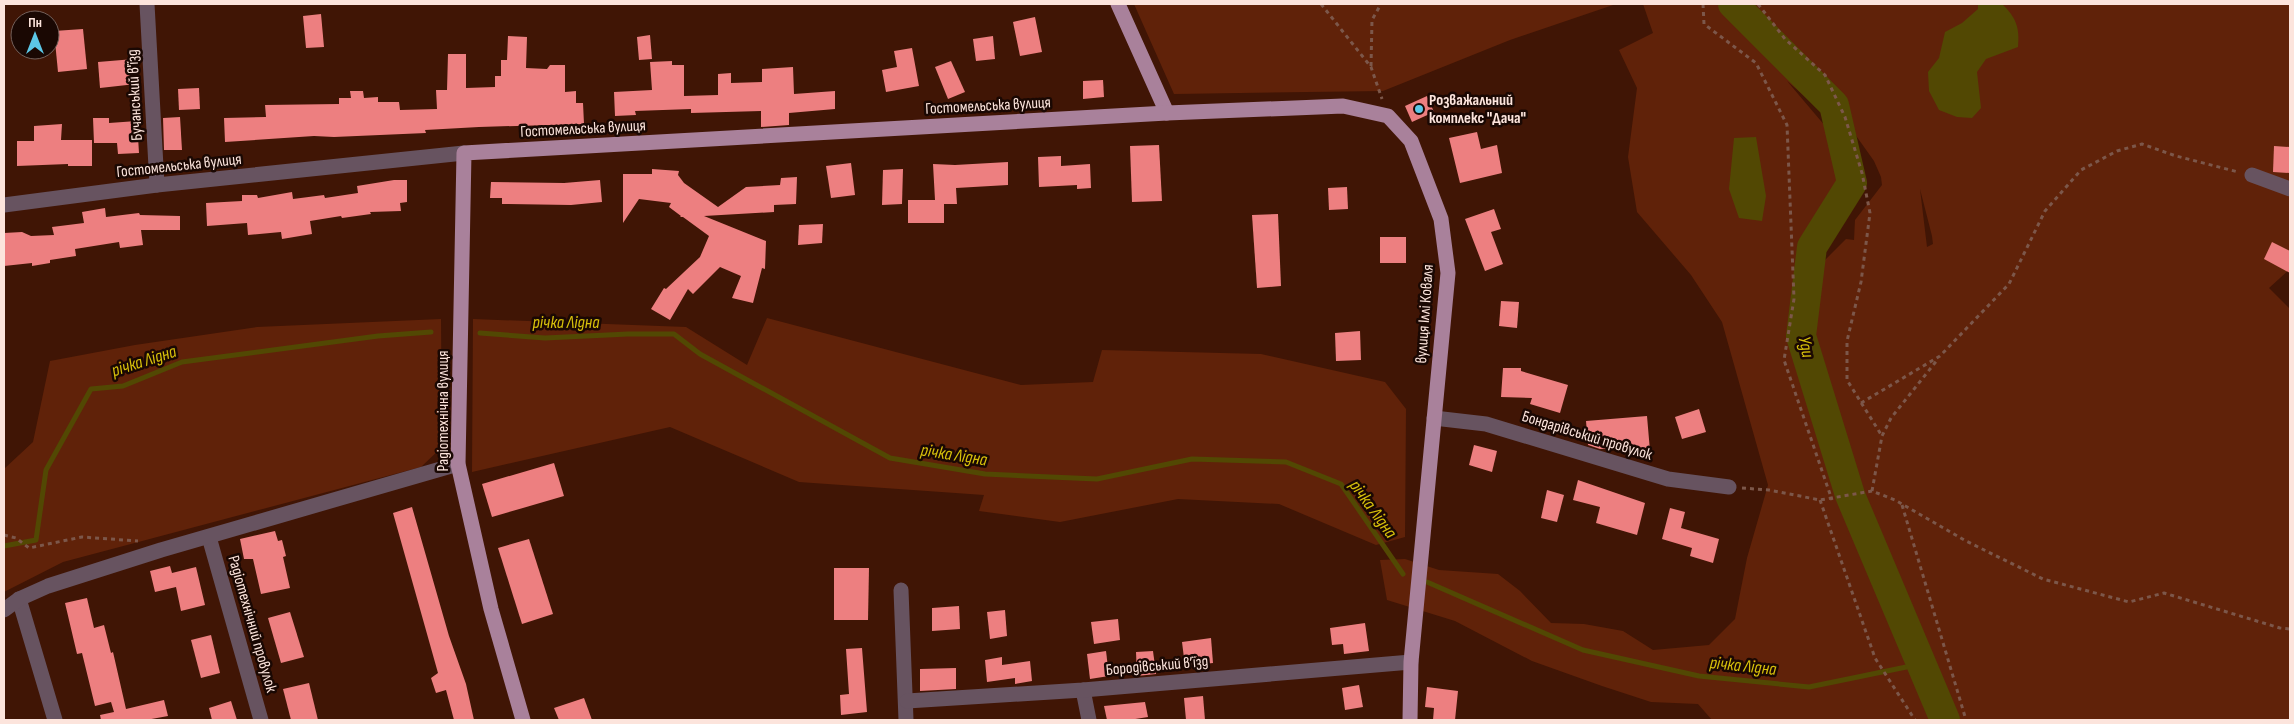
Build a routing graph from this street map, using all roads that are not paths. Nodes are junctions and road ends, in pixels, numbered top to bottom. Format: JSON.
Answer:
{"nodes":[{"id":1,"x":147,"y":4,"type":"edge"},
{"id":2,"x":1118,"y":4,"type":"edge"},
{"id":3,"x":1167,"y":113,"type":"junction"},
{"id":4,"x":464,"y":153,"type":"junction"},
{"id":5,"x":2252,"y":176,"type":"road end"},
{"id":6,"x":157,"y":185,"type":"junction"},
{"id":7,"x":2290,"y":189,"type":"edge"},
{"id":8,"x":4,"y":206,"type":"edge"},
{"id":9,"x":1434,"y":418,"type":"junction"},
{"id":10,"x":458,"y":464,"type":"junction"},
{"id":11,"x":1729,"y":487,"type":"road end"},
{"id":12,"x":209,"y":537,"type":"junction"},
{"id":13,"x":901,"y":590,"type":"dead end"},
{"id":14,"x":19,"y":599,"type":"junction"},
{"id":15,"x":4,"y":610,"type":"edge"},
{"id":16,"x":1410,"y":662,"type":"junction"},
{"id":17,"x":1083,"y":690,"type":"junction"},
{"id":18,"x":907,"y":701,"type":"junction"},
{"id":19,"x":54,"y":720,"type":"edge"},
{"id":20,"x":261,"y":720,"type":"edge"},
{"id":21,"x":523,"y":720,"type":"edge"},
{"id":22,"x":906,"y":720,"type":"edge"},
{"id":23,"x":1089,"y":720,"type":"edge"},
{"id":24,"x":1410,"y":720,"type":"edge"}],
"edges":[{"from":1,"to":6,"type":"street","name":"Бучанський в'їзд"},
{"from":2,"to":3,"type":"main road"},
{"from":3,"to":4,"type":"main road","name":"Гостомельська вулиця"},
{"from":3,"to":9,"type":"main road","name":"вулиця Іллі Коваля"},
{"from":4,"to":6,"type":"street","name":"Гостомельська вулиця"},
{"from":4,"to":10,"type":"main road","name":"Радіотехнічна вулиця"},
{"from":5,"to":7,"type":"street"},
{"from":6,"to":8,"type":"street","name":"Гостомельська вулиця"},
{"from":9,"to":11,"type":"street","name":"Бондарівський провулок"},
{"from":9,"to":16,"type":"main road","name":"вулиця Іллі Коваля"},
{"from":10,"to":12,"type":"street"},
{"from":10,"to":21,"type":"main road","name":"Радіотехнічна вулиця"},
{"from":12,"to":14,"type":"street"},
{"from":12,"to":20,"type":"street","name":"Радіотехнічний провулок"},
{"from":13,"to":18,"type":"street"},
{"from":14,"to":15,"type":"street"},
{"from":14,"to":19,"type":"street"},
{"from":16,"to":17,"type":"street","name":"Бородівський в’їзд"},
{"from":16,"to":24,"type":"main road","name":"вулиця Іллі Коваля"},
{"from":17,"to":18,"type":"street","name":"Бородівський в’їзд"},
{"from":17,"to":23,"type":"street"},
{"from":18,"to":22,"type":"street"}]}
